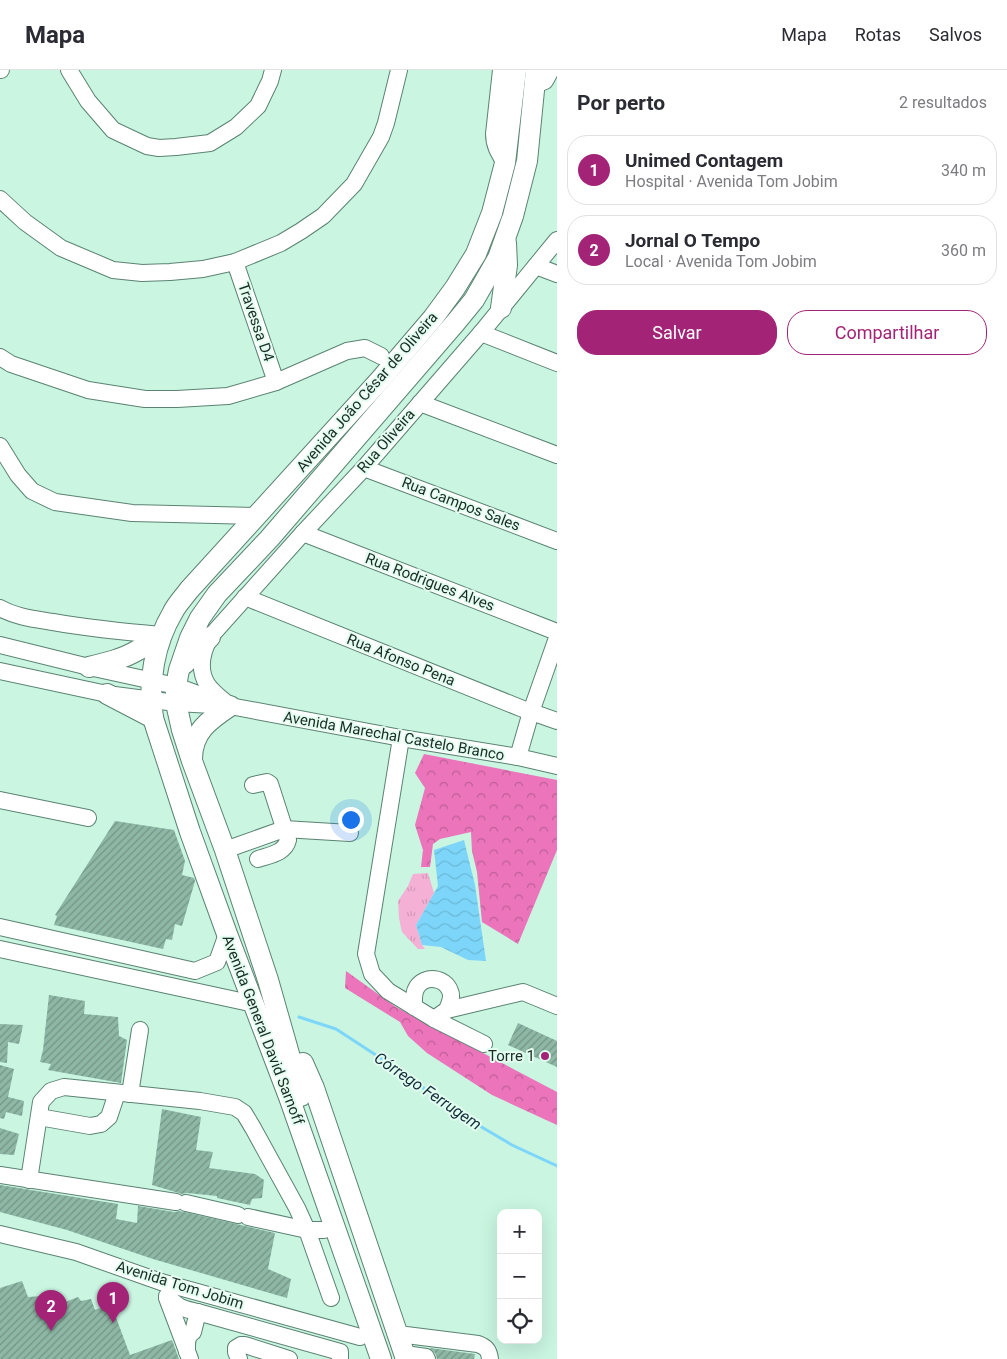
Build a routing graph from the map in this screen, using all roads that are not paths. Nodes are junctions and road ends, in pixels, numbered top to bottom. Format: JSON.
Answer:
{"nodes":[{"id":1,"x":69,"y":70,"type":"edge"},
{"id":2,"x":273,"y":70,"type":"edge"},
{"id":3,"x":399,"y":70,"type":"edge"},
{"id":4,"x":501,"y":70,"type":"edge"},
{"id":5,"x":516,"y":70,"type":"edge"},
{"id":6,"x":551,"y":70,"type":"edge"},
{"id":7,"x":535,"y":77,"type":"edge"},
{"id":8,"x":505,"y":163,"type":"junction"},
{"id":9,"x":0,"y":199,"type":"edge"},
{"id":10,"x":505,"y":238,"type":"junction"},
{"id":11,"x":557,"y":240,"type":"edge"},
{"id":12,"x":235,"y":262,"type":"junction"},
{"id":13,"x":536,"y":266,"type":"junction"},
{"id":14,"x":557,"y":274,"type":"edge"},
{"id":15,"x":501,"y":308,"type":"junction"},
{"id":16,"x":481,"y":333,"type":"junction"},
{"id":17,"x":381,"y":356,"type":"dead end"},
{"id":18,"x":0,"y":357,"type":"edge"},
{"id":19,"x":557,"y":363,"type":"edge"},
{"id":20,"x":276,"y":382,"type":"junction"},
{"id":21,"x":420,"y":403,"type":"junction"},
{"id":22,"x":0,"y":446,"type":"edge"},
{"id":23,"x":557,"y":455,"type":"edge"},
{"id":24,"x":364,"y":468,"type":"junction"},
{"id":25,"x":257,"y":516,"type":"junction"},
{"id":26,"x":303,"y":533,"type":"junction"},
{"id":27,"x":557,"y":541,"type":"edge"},
{"id":28,"x":245,"y":597,"type":"junction"},
{"id":29,"x":0,"y":608,"type":"edge"},
{"id":30,"x":557,"y":632,"type":"edge"},
{"id":31,"x":161,"y":635,"type":"junction"},
{"id":32,"x":210,"y":638,"type":"junction"},
{"id":33,"x":557,"y":638,"type":"edge"},
{"id":34,"x":0,"y":645,"type":"edge"},
{"id":35,"x":89,"y":667,"type":"junction"},
{"id":36,"x":0,"y":671,"type":"edge"},
{"id":37,"x":178,"y":685,"type":"junction"},
{"id":38,"x":107,"y":694,"type":"joint"},
{"id":39,"x":151,"y":699,"type":"junction"},
{"id":40,"x":230,"y":706,"type":"junction"},
{"id":41,"x":531,"y":712,"type":"junction"},
{"id":42,"x":557,"y":721,"type":"edge"},
{"id":43,"x":401,"y":738,"type":"junction"},
{"id":44,"x":518,"y":757,"type":"junction"},
{"id":45,"x":192,"y":761,"type":"junction"},
{"id":46,"x":557,"y":766,"type":"edge"},
{"id":47,"x":253,"y":784,"type":"dead end"},
{"id":48,"x":0,"y":800,"type":"edge"},
{"id":49,"x":88,"y":818,"type":"dead end"},
{"id":50,"x":284,"y":829,"type":"junction"},
{"id":51,"x":350,"y":833,"type":"dead end"},
{"id":52,"x":225,"y":850,"type":"junction"},
{"id":53,"x":258,"y":859,"type":"dead end"},
{"id":54,"x":0,"y":928,"type":"edge"},
{"id":55,"x":227,"y":934,"type":"junction"},
{"id":56,"x":0,"y":949,"type":"edge"},
{"id":57,"x":238,"y":962,"type":"junction"},
{"id":58,"x":268,"y":980,"type":"junction"},
{"id":59,"x":245,"y":1002,"type":"junction"},
{"id":60,"x":557,"y":1006,"type":"edge"},
{"id":61,"x":414,"y":1007,"type":"junction"},
{"id":62,"x":440,"y":1015,"type":"junction"},
{"id":63,"x":140,"y":1030,"type":"dead end"},
{"id":64,"x":484,"y":1044,"type":"dead end"},
{"id":65,"x":124,"y":1093,"type":"junction"},
{"id":66,"x":39,"y":1117,"type":"junction"},
{"id":67,"x":0,"y":1175,"type":"edge"},
{"id":68,"x":29,"y":1180,"type":"junction"},
{"id":69,"x":316,"y":1230,"type":"junction"},
{"id":70,"x":0,"y":1234,"type":"edge"},
{"id":71,"x":164,"y":1289,"type":"junction"},
{"id":72,"x":331,"y":1298,"type":"dead end"},
{"id":73,"x":198,"y":1312,"type":"junction"},
{"id":74,"x":177,"y":1323,"type":"junction"},
{"id":75,"x":189,"y":1334,"type":"junction"},
{"id":76,"x":398,"y":1334,"type":"junction"},
{"id":77,"x":424,"y":1337,"type":"junction"},
{"id":78,"x":360,"y":1338,"type":"junction"},
{"id":79,"x":189,"y":1355,"type":"edge"},
{"id":80,"x":342,"y":1357,"type":"edge"},
{"id":81,"x":411,"y":1358,"type":"edge"},
{"id":82,"x":239,"y":1359,"type":"edge"},
{"id":83,"x":289,"y":1359,"type":"edge"},
{"id":84,"x":368,"y":1359,"type":"edge"},
{"id":85,"x":381,"y":1359,"type":"edge"},
{"id":86,"x":490,"y":1359,"type":"edge"}],
"edges":[{"from":1,"to":2,"type":"street"},
{"from":3,"to":12,"type":"street"},
{"from":4,"to":8,"type":"street"},
{"from":5,"to":8,"type":"main road","name":"Avenida João César de Oliveira"},
{"from":6,"to":7,"type":"street","name":"Avenida João César de Oliveira"},
{"from":7,"to":10,"type":"main road","name":"Avenida João César de Oliveira"},
{"from":8,"to":25,"type":"main road","name":"Avenida João César de Oliveira"},
{"from":9,"to":12,"type":"street"},
{"from":10,"to":15,"type":"main road"},
{"from":10,"to":37,"type":"main road","name":"Avenida João César de Oliveira"},
{"from":11,"to":13,"type":"street","name":"Rua Oliveira"},
{"from":12,"to":20,"type":"street","name":"Travessa D4"},
{"from":13,"to":14,"type":"street"},
{"from":13,"to":15,"type":"street","name":"Rua Oliveira"},
{"from":15,"to":16,"type":"street","name":"Rua Oliveira"},
{"from":16,"to":19,"type":"street"},
{"from":16,"to":21,"type":"street","name":"Rua Oliveira"},
{"from":17,"to":20,"type":"street"},
{"from":18,"to":20,"type":"street"},
{"from":21,"to":23,"type":"street"},
{"from":21,"to":24,"type":"street","name":"Rua Oliveira"},
{"from":22,"to":25,"type":"street"},
{"from":24,"to":26,"type":"street","name":"Rua Oliveira"},
{"from":24,"to":27,"type":"street","name":"Rua Campos Sales"},
{"from":25,"to":31,"type":"main road","name":"Avenida João César de Oliveira"},
{"from":26,"to":28,"type":"street","name":"Rua Oliveira"},
{"from":26,"to":30,"type":"street","name":"Rua Rodrigues Alves"},
{"from":28,"to":32,"type":"street","name":"Rua Oliveira"},
{"from":28,"to":41,"type":"street","name":"Rua Afonso Pena"},
{"from":29,"to":31,"type":"street"},
{"from":31,"to":35,"type":"main road"},
{"from":31,"to":39,"type":"main road","name":"Avenida João César de Oliveira"},
{"from":32,"to":37,"type":"main road"},
{"from":32,"to":40,"type":"street"},
{"from":33,"to":41,"type":"street"},
{"from":34,"to":35,"type":"street"},
{"from":35,"to":39,"type":"street"},
{"from":36,"to":38,"type":"street"},
{"from":37,"to":39,"type":"street"},
{"from":37,"to":40,"type":"street","name":"Avenida Marechal Castelo Branco"},
{"from":37,"to":45,"type":"main road","name":"Avenida General David Sarnoff"},
{"from":38,"to":39,"type":"main road"},
{"from":39,"to":55,"type":"main road","name":"Avenida General David Sarnoff"},
{"from":40,"to":43,"type":"street","name":"Avenida Marechal Castelo Branco"},
{"from":40,"to":45,"type":"main road"},
{"from":41,"to":42,"type":"street","name":"Rua Afonso Pena"},
{"from":41,"to":44,"type":"street"},
{"from":43,"to":44,"type":"street","name":"Avenida Marechal Castelo Branco"},
{"from":43,"to":61,"type":"street"},
{"from":44,"to":46,"type":"street","name":"Avenida Marechal Castelo Branco"},
{"from":45,"to":52,"type":"main road","name":"Avenida General David Sarnoff"},
{"from":47,"to":50,"type":"street"},
{"from":48,"to":49,"type":"street"},
{"from":50,"to":51,"type":"street"},
{"from":50,"to":52,"type":"street"},
{"from":50,"to":53,"type":"street"},
{"from":52,"to":58,"type":"main road","name":"Avenida General David Sarnoff"},
{"from":54,"to":55,"type":"street"},
{"from":55,"to":57,"type":"main road","name":"Avenida General David Sarnoff"},
{"from":56,"to":59,"type":"street"},
{"from":57,"to":59,"type":"main road"},
{"from":57,"to":85,"type":"main road","name":"Avenida General David Sarnoff"},
{"from":58,"to":76,"type":"main road"},
{"from":58,"to":81,"type":"main road","name":"Avenida General David Sarnoff"},
{"from":59,"to":69,"type":"main road"},
{"from":60,"to":62,"type":"street"},
{"from":61,"to":62,"type":"street"},
{"from":61,"to":62,"type":"street"},
{"from":62,"to":64,"type":"street"},
{"from":63,"to":65,"type":"street"},
{"from":65,"to":66,"type":"street"},
{"from":65,"to":66,"type":"street"},
{"from":65,"to":69,"type":"street"},
{"from":66,"to":68,"type":"street"},
{"from":67,"to":68,"type":"street"},
{"from":68,"to":69,"type":"street"},
{"from":69,"to":72,"type":"street"},
{"from":69,"to":78,"type":"main road"},
{"from":70,"to":71,"type":"street","name":"Avenida Tom Jobim"},
{"from":71,"to":73,"type":"street"},
{"from":71,"to":74,"type":"street"},
{"from":71,"to":78,"type":"street","name":"Avenida Tom Jobim"},
{"from":73,"to":75,"type":"street"},
{"from":73,"to":80,"type":"street"},
{"from":74,"to":75,"type":"street"},
{"from":74,"to":79,"type":"street"},
{"from":75,"to":79,"type":"street"},
{"from":76,"to":77,"type":"street"},
{"from":76,"to":81,"type":"main road"},
{"from":77,"to":81,"type":"street"},
{"from":77,"to":86,"type":"street"},
{"from":78,"to":84,"type":"main road"},
{"from":82,"to":83,"type":"street"}]}
